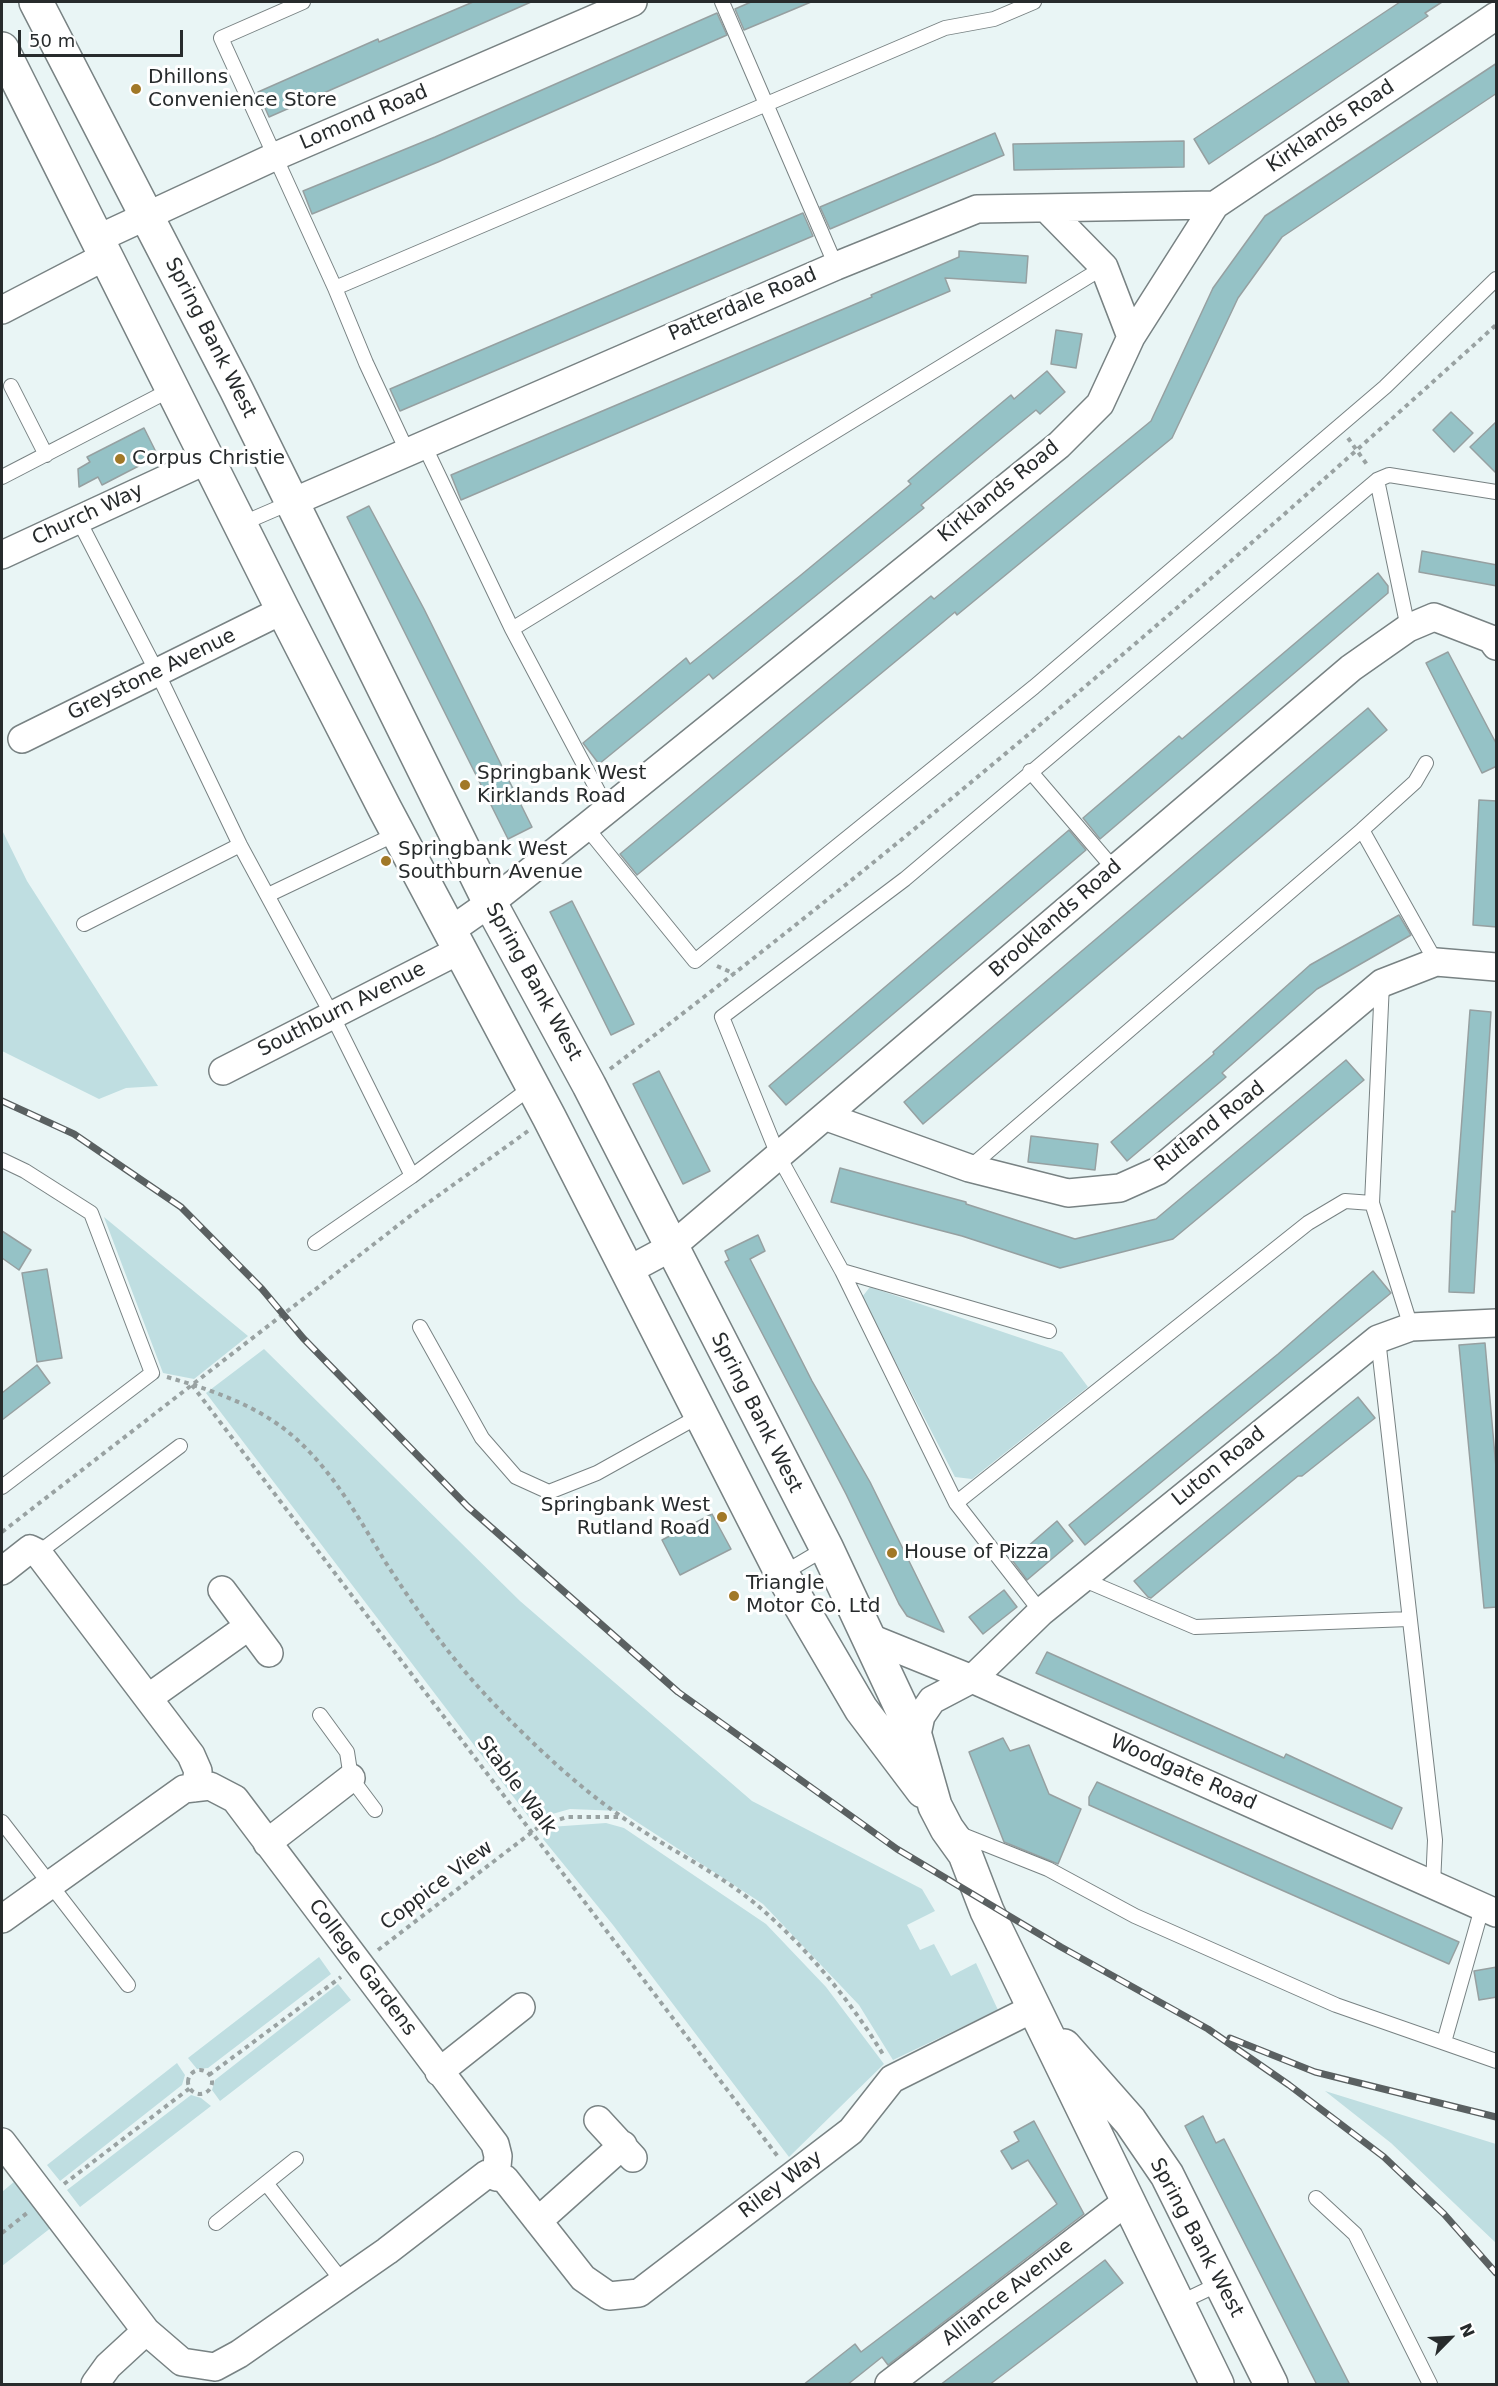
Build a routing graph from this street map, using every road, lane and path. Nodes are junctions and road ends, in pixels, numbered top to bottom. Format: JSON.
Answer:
{"nodes":[{"id":1,"x":36,"y":2,"type":"edge"},
{"id":2,"x":303,"y":2,"type":"edge"},
{"id":3,"x":633,"y":2,"type":"edge"},
{"id":4,"x":722,"y":2,"type":"edge"},
{"id":5,"x":1034,"y":2,"type":"edge"},
{"id":6,"x":1497,"y":16,"type":"edge"},
{"id":7,"x":2,"y":49,"type":"edge"},
{"id":8,"x":765,"y":105,"type":"junction"},
{"id":9,"x":276,"y":156,"type":"junction"},
{"id":10,"x":1215,"y":206,"type":"junction"},
{"id":11,"x":1047,"y":209,"type":"junction"},
{"id":12,"x":146,"y":215,"type":"junction"},
{"id":13,"x":101,"y":248,"type":"junction"},
{"id":14,"x":836,"y":266,"type":"junction"},
{"id":15,"x":1104,"y":267,"type":"junction"},
{"id":16,"x":1497,"y":279,"type":"edge"},
{"id":17,"x":335,"y":288,"type":"junction"},
{"id":18,"x":2,"y":310,"type":"edge"},
{"id":19,"x":1497,"y":326,"type":"edge"},
{"id":20,"x":1131,"y":338,"type":"junction"},
{"id":21,"x":11,"y":386,"type":"dead end"},
{"id":22,"x":172,"y":388,"type":"junction"},
{"id":23,"x":1346,"y":420,"type":"junction"},
{"id":24,"x":415,"y":447,"type":"junction"},
{"id":25,"x":1358,"y":450,"type":"junction"},
{"id":26,"x":46,"y":455,"type":"junction"},
{"id":27,"x":207,"y":460,"type":"junction"},
{"id":28,"x":2,"y":477,"type":"edge"},
{"id":29,"x":1377,"y":480,"type":"junction"},
{"id":30,"x":1497,"y":492,"type":"edge"},
{"id":31,"x":293,"y":502,"type":"junction"},
{"id":32,"x":78,"y":519,"type":"junction"},
{"id":33,"x":241,"y":524,"type":"junction"},
{"id":34,"x":2,"y":555,"type":"edge"},
{"id":35,"x":283,"y":610,"type":"junction"},
{"id":36,"x":512,"y":628,"type":"junction"},
{"id":37,"x":1408,"y":628,"type":"junction"},
{"id":38,"x":1497,"y":646,"type":"edge"},
{"id":39,"x":157,"y":672,"type":"junction"},
{"id":40,"x":22,"y":739,"type":"dead end"},
{"id":41,"x":1426,"y":763,"type":"dead end"},
{"id":42,"x":1030,"y":771,"type":"junction"},
{"id":43,"x":608,"y":810,"type":"junction"},
{"id":44,"x":586,"y":827,"type":"junction"},
{"id":45,"x":1362,"y":830,"type":"junction"},
{"id":46,"x":398,"y":833,"type":"junction"},
{"id":47,"x":240,"y":845,"type":"junction"},
{"id":48,"x":1114,"y":868,"type":"junction"},
{"id":49,"x":268,"y":895,"type":"junction"},
{"id":50,"x":490,"y":903,"type":"junction"},
{"id":51,"x":84,"y":924,"type":"dead end"},
{"id":52,"x":455,"y":940,"type":"junction"},
{"id":53,"x":1436,"y":962,"type":"junction"},
{"id":54,"x":1497,"y":967,"type":"edge"},
{"id":55,"x":1382,"y":983,"type":"junction"},
{"id":56,"x":332,"y":1015,"type":"junction"},
{"id":57,"x":223,"y":1071,"type":"dead end"},
{"id":58,"x":589,"y":1084,"type":"junction"},
{"id":59,"x":533,"y":1086,"type":"junction"},
{"id":60,"x":549,"y":1117,"type":"junction"},
{"id":61,"x":827,"y":1117,"type":"junction"},
{"id":62,"x":778,"y":1155,"type":"junction"},
{"id":63,"x":2,"y":1160,"type":"edge"},
{"id":64,"x":969,"y":1168,"type":"junction"},
{"id":65,"x":412,"y":1176,"type":"junction"},
{"id":66,"x":1372,"y":1203,"type":"junction"},
{"id":67,"x":315,"y":1243,"type":"dead end"},
{"id":68,"x":670,"y":1248,"type":"junction"},
{"id":69,"x":842,"y":1271,"type":"junction"},
{"id":70,"x":627,"y":1272,"type":"junction"},
{"id":71,"x":1497,"y":1323,"type":"edge"},
{"id":72,"x":420,"y":1327,"type":"dead end"},
{"id":73,"x":1411,"y":1327,"type":"junction"},
{"id":74,"x":1049,"y":1331,"type":"dead end"},
{"id":75,"x":1378,"y":1339,"type":"junction"},
{"id":76,"x":152,"y":1373,"type":"junction"},
{"id":77,"x":192,"y":1384,"type":"junction"},
{"id":78,"x":701,"y":1415,"type":"junction"},
{"id":79,"x":180,"y":1446,"type":"dead end"},
{"id":80,"x":2,"y":1487,"type":"edge"},
{"id":81,"x":956,"y":1503,"type":"junction"},
{"id":82,"x":2,"y":1532,"type":"edge"},
{"id":83,"x":826,"y":1548,"type":"junction"},
{"id":84,"x":38,"y":1553,"type":"junction"},
{"id":85,"x":2,"y":1571,"type":"edge"},
{"id":86,"x":782,"y":1574,"type":"junction"},
{"id":87,"x":1082,"y":1579,"type":"junction"},
{"id":88,"x":222,"y":1590,"type":"dead end"},
{"id":89,"x":1041,"y":1612,"type":"junction"},
{"id":90,"x":1408,"y":1619,"type":"junction"},
{"id":91,"x":249,"y":1626,"type":"junction"},
{"id":92,"x":868,"y":1636,"type":"junction"},
{"id":93,"x":269,"y":1653,"type":"dead end"},
{"id":94,"x":972,"y":1679,"type":"junction"},
{"id":95,"x":148,"y":1698,"type":"junction"},
{"id":96,"x":320,"y":1715,"type":"dead end"},
{"id":97,"x":916,"y":1739,"type":"junction"},
{"id":98,"x":351,"y":1778,"type":"junction"},
{"id":99,"x":195,"y":1788,"type":"junction"},
{"id":100,"x":375,"y":1810,"type":"dead end"},
{"id":101,"x":621,"y":1817,"type":"junction"},
{"id":102,"x":941,"y":1818,"type":"junction"},
{"id":103,"x":2,"y":1822,"type":"edge"},
{"id":104,"x":532,"y":1832,"type":"junction"},
{"id":105,"x":267,"y":1843,"type":"junction"},
{"id":106,"x":48,"y":1884,"type":"junction"},
{"id":107,"x":1433,"y":1885,"type":"junction"},
{"id":108,"x":1490,"y":1910,"type":"edge"},
{"id":109,"x":2,"y":1919,"type":"edge"},
{"id":110,"x":359,"y":1964,"type":"junction"},
{"id":111,"x":128,"y":1985,"type":"dead end"},
{"id":112,"x":520,"y":2007,"type":"dead end"},
{"id":113,"x":1036,"y":2013,"type":"junction"},
{"id":114,"x":1444,"y":2043,"type":"junction"},
{"id":115,"x":1497,"y":2061,"type":"edge"},
{"id":116,"x":439,"y":2072,"type":"junction"},
{"id":117,"x":209,"y":2075,"type":"junction"},
{"id":118,"x":897,"y":2077,"type":"junction"},
{"id":119,"x":190,"y":2088,"type":"junction"},
{"id":120,"x":598,"y":2120,"type":"dead end"},
{"id":121,"x":2,"y":2142,"type":"edge"},
{"id":122,"x":296,"y":2159,"type":"dead end"},
{"id":123,"x":792,"y":2176,"type":"junction"},
{"id":124,"x":496,"y":2177,"type":"junction"},
{"id":125,"x":266,"y":2183,"type":"junction"},
{"id":126,"x":1316,"y":2198,"type":"dead end"},
{"id":127,"x":44,"y":2199,"type":"junction"},
{"id":128,"x":1126,"y":2202,"type":"junction"},
{"id":129,"x":538,"y":2221,"type":"junction"},
{"id":130,"x":216,"y":2223,"type":"dead end"},
{"id":131,"x":2,"y":2233,"type":"edge"},
{"id":132,"x":343,"y":2282,"type":"junction"},
{"id":133,"x":1221,"y":2283,"type":"junction"},
{"id":134,"x":1176,"y":2304,"type":"junction"},
{"id":135,"x":146,"y":2331,"type":"junction"},
{"id":136,"x":217,"y":2376,"type":"edge"},
{"id":137,"x":95,"y":2385,"type":"edge"},
{"id":138,"x":889,"y":2385,"type":"edge"},
{"id":139,"x":1216,"y":2385,"type":"edge"},
{"id":140,"x":1271,"y":2385,"type":"edge"},
{"id":141,"x":1430,"y":2385,"type":"edge"}],
"edges":[{"from":1,"to":12,"type":"street","name":"Spring Bank West"},
{"from":2,"to":9,"type":"lane"},
{"from":3,"to":9,"type":"street","name":"Lomond Road"},
{"from":4,"to":8,"type":"lane"},
{"from":5,"to":8,"type":"lane"},
{"from":6,"to":10,"type":"street","name":"Kirklands Road"},
{"from":7,"to":13,"type":"street","name":"Spring Bank West"},
{"from":8,"to":14,"type":"lane"},
{"from":8,"to":17,"type":"lane"},
{"from":9,"to":12,"type":"street","name":"Lomond Road"},
{"from":9,"to":17,"type":"lane"},
{"from":10,"to":11,"type":"street","name":"Patterdale Road"},
{"from":10,"to":20,"type":"street","name":"Kirklands Road"},
{"from":11,"to":14,"type":"street","name":"Patterdale Road"},
{"from":11,"to":15,"type":"street"},
{"from":12,"to":13,"type":"street","name":"Lomond Road"},
{"from":12,"to":31,"type":"street","name":"Spring Bank West"},
{"from":13,"to":18,"type":"street","name":"Lomond Road"},
{"from":13,"to":22,"type":"street","name":"Spring Bank West"},
{"from":14,"to":24,"type":"street","name":"Patterdale Road"},
{"from":15,"to":20,"type":"street"},
{"from":15,"to":36,"type":"lane"},
{"from":16,"to":23,"type":"lane"},
{"from":17,"to":24,"type":"lane"},
{"from":19,"to":25,"type":"path"},
{"from":20,"to":43,"type":"street","name":"Kirklands Road"},
{"from":21,"to":26,"type":"lane"},
{"from":22,"to":26,"type":"lane"},
{"from":22,"to":27,"type":"street","name":"Spring Bank West"},
{"from":23,"to":25,"type":"path"},
{"from":23,"to":44,"type":"lane"},
{"from":24,"to":31,"type":"street","name":"Patterdale Road"},
{"from":24,"to":36,"type":"lane"},
{"from":25,"to":29,"type":"path"},
{"from":25,"to":58,"type":"path"},
{"from":26,"to":28,"type":"lane"},
{"from":27,"to":32,"type":"street","name":"Church Way"},
{"from":27,"to":33,"type":"street","name":"Spring Bank West"},
{"from":29,"to":30,"type":"lane"},
{"from":29,"to":37,"type":"lane"},
{"from":29,"to":42,"type":"lane"},
{"from":31,"to":33,"type":"lane"},
{"from":31,"to":50,"type":"street","name":"Spring Bank West"},
{"from":32,"to":34,"type":"street","name":"Church Way"},
{"from":32,"to":39,"type":"lane"},
{"from":33,"to":35,"type":"street","name":"Spring Bank West"},
{"from":35,"to":39,"type":"street","name":"Greystone Avenue"},
{"from":35,"to":46,"type":"street","name":"Spring Bank West"},
{"from":36,"to":43,"type":"lane"},
{"from":37,"to":38,"type":"street","name":"Brooklands Road"},
{"from":37,"to":48,"type":"street","name":"Brooklands Road"},
{"from":39,"to":40,"type":"street","name":"Greystone Avenue"},
{"from":39,"to":47,"type":"lane"},
{"from":41,"to":45,"type":"lane"},
{"from":42,"to":48,"type":"lane"},
{"from":42,"to":62,"type":"lane"},
{"from":43,"to":44,"type":"street","name":"Kirklands Road"},
{"from":44,"to":50,"type":"street","name":"Kirklands Road"},
{"from":45,"to":53,"type":"lane"},
{"from":45,"to":64,"type":"lane"},
{"from":46,"to":49,"type":"lane"},
{"from":46,"to":52,"type":"street","name":"Spring Bank West"},
{"from":47,"to":49,"type":"lane"},
{"from":47,"to":51,"type":"lane"},
{"from":48,"to":61,"type":"street","name":"Brooklands Road"},
{"from":49,"to":56,"type":"lane"},
{"from":50,"to":52,"type":"street","name":"Kirklands Road"},
{"from":50,"to":58,"type":"street","name":"Spring Bank West"},
{"from":52,"to":56,"type":"street","name":"Southburn Avenue"},
{"from":52,"to":59,"type":"street","name":"Spring Bank West"},
{"from":53,"to":54,"type":"street","name":"Rutland Road"},
{"from":53,"to":55,"type":"street","name":"Rutland Road"},
{"from":55,"to":64,"type":"street","name":"Rutland Road"},
{"from":55,"to":66,"type":"lane"},
{"from":56,"to":57,"type":"street","name":"Southburn Avenue"},
{"from":56,"to":65,"type":"lane"},
{"from":58,"to":68,"type":"street","name":"Spring Bank West"},
{"from":59,"to":60,"type":"street","name":"Spring Bank West"},
{"from":59,"to":65,"type":"lane"},
{"from":60,"to":70,"type":"street","name":"Spring Bank West"},
{"from":60,"to":77,"type":"path"},
{"from":61,"to":62,"type":"street","name":"Brooklands Road"},
{"from":61,"to":64,"type":"street","name":"Rutland Road"},
{"from":62,"to":68,"type":"street","name":"Brooklands Road"},
{"from":62,"to":69,"type":"lane"},
{"from":63,"to":76,"type":"lane"},
{"from":65,"to":67,"type":"lane"},
{"from":66,"to":73,"type":"lane"},
{"from":66,"to":81,"type":"lane"},
{"from":68,"to":70,"type":"street","name":"Brooklands Road"},
{"from":68,"to":83,"type":"street","name":"Spring Bank West"},
{"from":69,"to":74,"type":"lane"},
{"from":69,"to":81,"type":"lane"},
{"from":70,"to":78,"type":"street","name":"Spring Bank West"},
{"from":71,"to":73,"type":"street","name":"Luton Road"},
{"from":72,"to":78,"type":"lane"},
{"from":73,"to":75,"type":"street","name":"Luton Road"},
{"from":75,"to":87,"type":"street","name":"Luton Road"},
{"from":75,"to":90,"type":"lane"},
{"from":76,"to":77,"type":"path"},
{"from":76,"to":80,"type":"lane"},
{"from":77,"to":82,"type":"path"},
{"from":77,"to":101,"type":"path"},
{"from":77,"to":104,"type":"path","name":"Stable Walk"},
{"from":78,"to":86,"type":"street","name":"Spring Bank West"},
{"from":79,"to":84,"type":"lane"},
{"from":81,"to":89,"type":"lane"},
{"from":83,"to":86,"type":"lane"},
{"from":83,"to":92,"type":"street","name":"Spring Bank West"},
{"from":84,"to":85,"type":"street"},
{"from":84,"to":95,"type":"street"},
{"from":86,"to":102,"type":"street","name":"Spring Bank West"},
{"from":87,"to":89,"type":"street","name":"Luton Road"},
{"from":87,"to":90,"type":"lane"},
{"from":88,"to":91,"type":"street"},
{"from":89,"to":94,"type":"street","name":"Luton Road"},
{"from":90,"to":107,"type":"lane"},
{"from":91,"to":93,"type":"street"},
{"from":91,"to":95,"type":"street"},
{"from":92,"to":94,"type":"street","name":"Woodgate Road"},
{"from":92,"to":97,"type":"street","name":"Spring Bank West"},
{"from":94,"to":97,"type":"street","name":"Luton Road"},
{"from":94,"to":107,"type":"street","name":"Woodgate Road"},
{"from":95,"to":99,"type":"street"},
{"from":96,"to":98,"type":"lane"},
{"from":97,"to":102,"type":"street","name":"Spring Bank West"},
{"from":98,"to":100,"type":"lane"},
{"from":98,"to":105,"type":"street"},
{"from":99,"to":105,"type":"street","name":"College Gardens"},
{"from":99,"to":106,"type":"street"},
{"from":101,"to":104,"type":"path","name":"Coppice View"},
{"from":101,"to":118,"type":"path"},
{"from":102,"to":113,"type":"street","name":"Spring Bank West"},
{"from":102,"to":114,"type":"lane"},
{"from":103,"to":106,"type":"lane"},
{"from":104,"to":110,"type":"path","name":"Coppice View"},
{"from":104,"to":123,"type":"path","name":"Stable Walk"},
{"from":105,"to":110,"type":"street","name":"College Gardens"},
{"from":106,"to":109,"type":"street"},
{"from":106,"to":111,"type":"lane"},
{"from":107,"to":108,"type":"street","name":"Woodgate Road"},
{"from":108,"to":114,"type":"lane"},
{"from":110,"to":116,"type":"street","name":"College Gardens"},
{"from":110,"to":117,"type":"path","name":"Coppice View"},
{"from":112,"to":116,"type":"street"},
{"from":113,"to":118,"type":"street","name":"Riley Way"},
{"from":113,"to":128,"type":"street","name":"Spring Bank West"},
{"from":113,"to":133,"type":"street","name":"Spring Bank West"},
{"from":114,"to":115,"type":"lane"},
{"from":116,"to":124,"type":"street","name":"College Gardens"},
{"from":117,"to":119,"type":"path"},
{"from":117,"to":119,"type":"path"},
{"from":118,"to":123,"type":"street","name":"Riley Way"},
{"from":119,"to":127,"type":"path"},
{"from":120,"to":129,"type":"street"},
{"from":121,"to":127,"type":"street"},
{"from":122,"to":125,"type":"lane"},
{"from":123,"to":129,"type":"street","name":"Riley Way"},
{"from":124,"to":129,"type":"street","name":"Riley Way"},
{"from":124,"to":132,"type":"street"},
{"from":125,"to":130,"type":"lane"},
{"from":125,"to":132,"type":"lane"},
{"from":126,"to":141,"type":"lane"},
{"from":127,"to":131,"type":"path"},
{"from":127,"to":135,"type":"street"},
{"from":128,"to":134,"type":"street","name":"Spring Bank West"},
{"from":128,"to":138,"type":"street","name":"Alliance Avenue"},
{"from":132,"to":136,"type":"street"},
{"from":133,"to":134,"type":"lane"},
{"from":133,"to":140,"type":"street","name":"Spring Bank West"},
{"from":134,"to":139,"type":"street","name":"Spring Bank West"},
{"from":135,"to":136,"type":"street"},
{"from":135,"to":137,"type":"street"}]}
